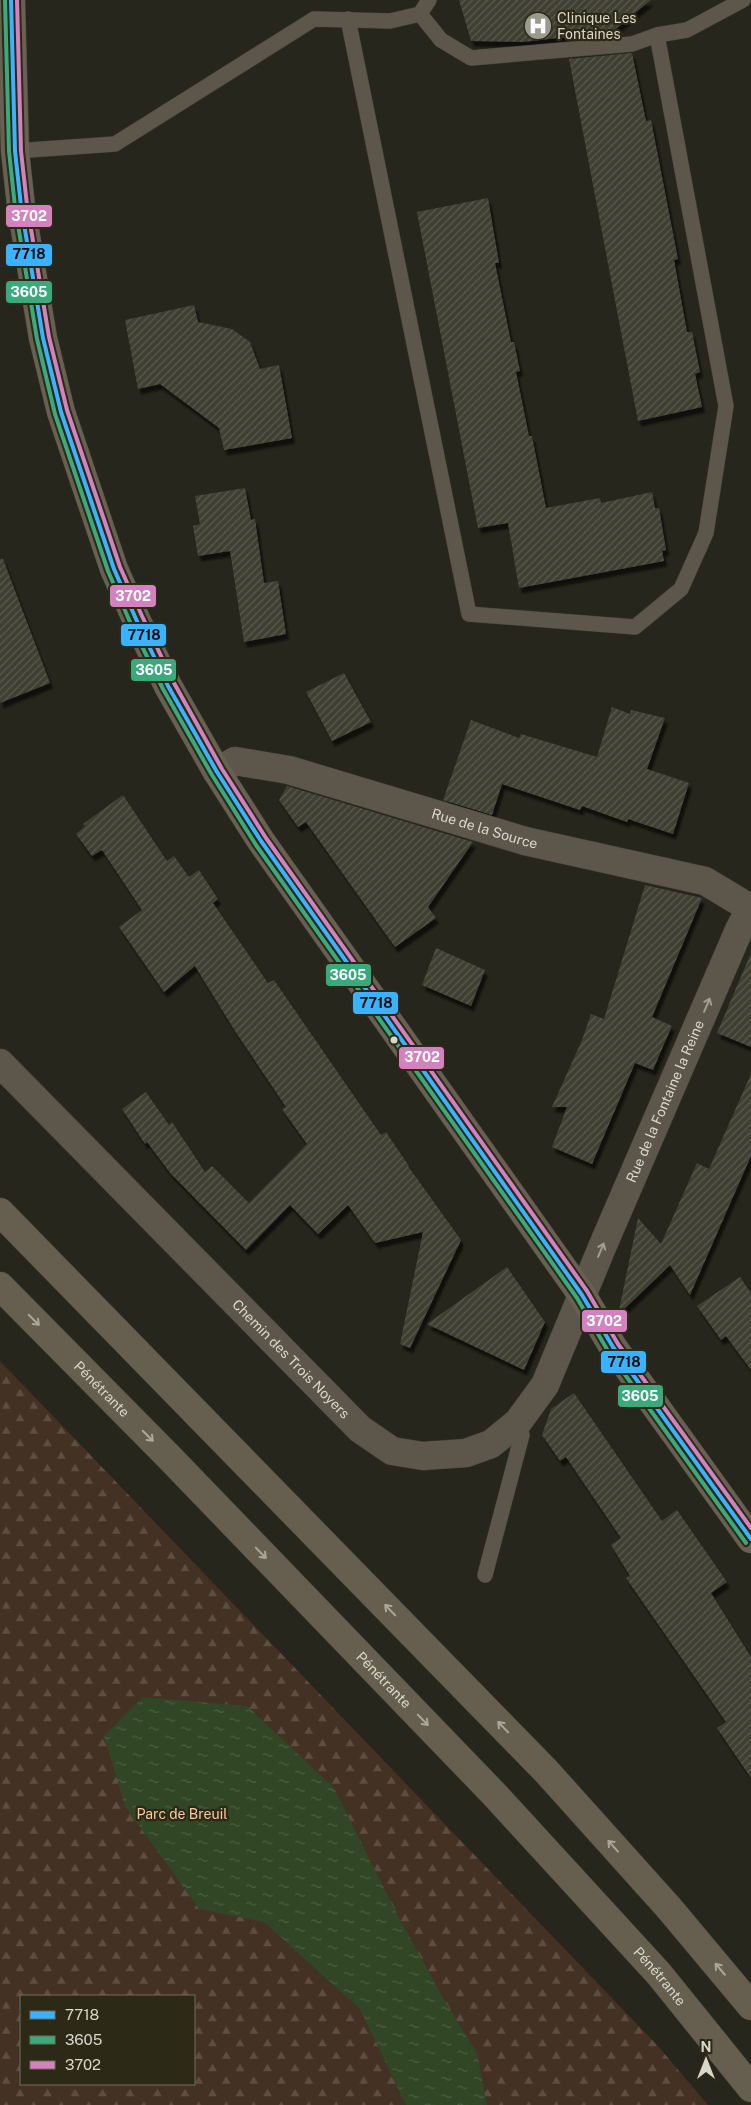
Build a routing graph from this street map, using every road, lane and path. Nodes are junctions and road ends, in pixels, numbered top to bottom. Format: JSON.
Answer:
{"nodes":[{"id":1,"x":11,"y":0,"type":"edge"},
{"id":2,"x":428,"y":0,"type":"edge"},
{"id":3,"x":743,"y":0,"type":"edge"},
{"id":4,"x":420,"y":14,"type":"junction"},
{"id":5,"x":348,"y":19,"type":"junction"},
{"id":6,"x":657,"y":35,"type":"junction"},
{"id":7,"x":15,"y":151,"type":"junction"},
{"id":8,"x":217,"y":772,"type":"junction"},
{"id":9,"x":751,"y":908,"type":"edge"},
{"id":10,"x":0,"y":1063,"type":"edge"},
{"id":11,"x":0,"y":1212,"type":"edge"},
{"id":12,"x":0,"y":1286,"type":"edge"},
{"id":13,"x":582,"y":1295,"type":"junction"},
{"id":14,"x":518,"y":1422,"type":"junction"},
{"id":15,"x":751,"y":1540,"type":"edge"},
{"id":16,"x":485,"y":1575,"type":"dead end"},
{"id":17,"x":751,"y":2006,"type":"edge"},
{"id":18,"x":751,"y":2088,"type":"edge"}],
"edges":[{"from":1,"to":7,"type":"street"},
{"from":2,"to":4,"type":"lane"},
{"from":3,"to":6,"type":"lane"},
{"from":4,"to":5,"type":"lane"},
{"from":4,"to":6,"type":"lane"},
{"from":5,"to":6,"type":"lane"},
{"from":5,"to":7,"type":"lane"},
{"from":7,"to":8,"type":"street"},
{"from":8,"to":9,"type":"street","name":"Rue de la Source"},
{"from":8,"to":13,"type":"street"},
{"from":13,"to":9,"type":"street","name":"Rue de la Fontaine la Reine","one_way":true},
{"from":10,"to":14,"type":"street","name":"Chemin des Trois Noyers"},
{"from":17,"to":11,"type":"main road","one_way":true},
{"from":12,"to":18,"type":"main road","name":"Pénétrante","one_way":true},
{"from":13,"to":14,"type":"street","name":"Chemin des Trois Noyers"},
{"from":13,"to":15,"type":"street"},
{"from":14,"to":16,"type":"lane"}]}
